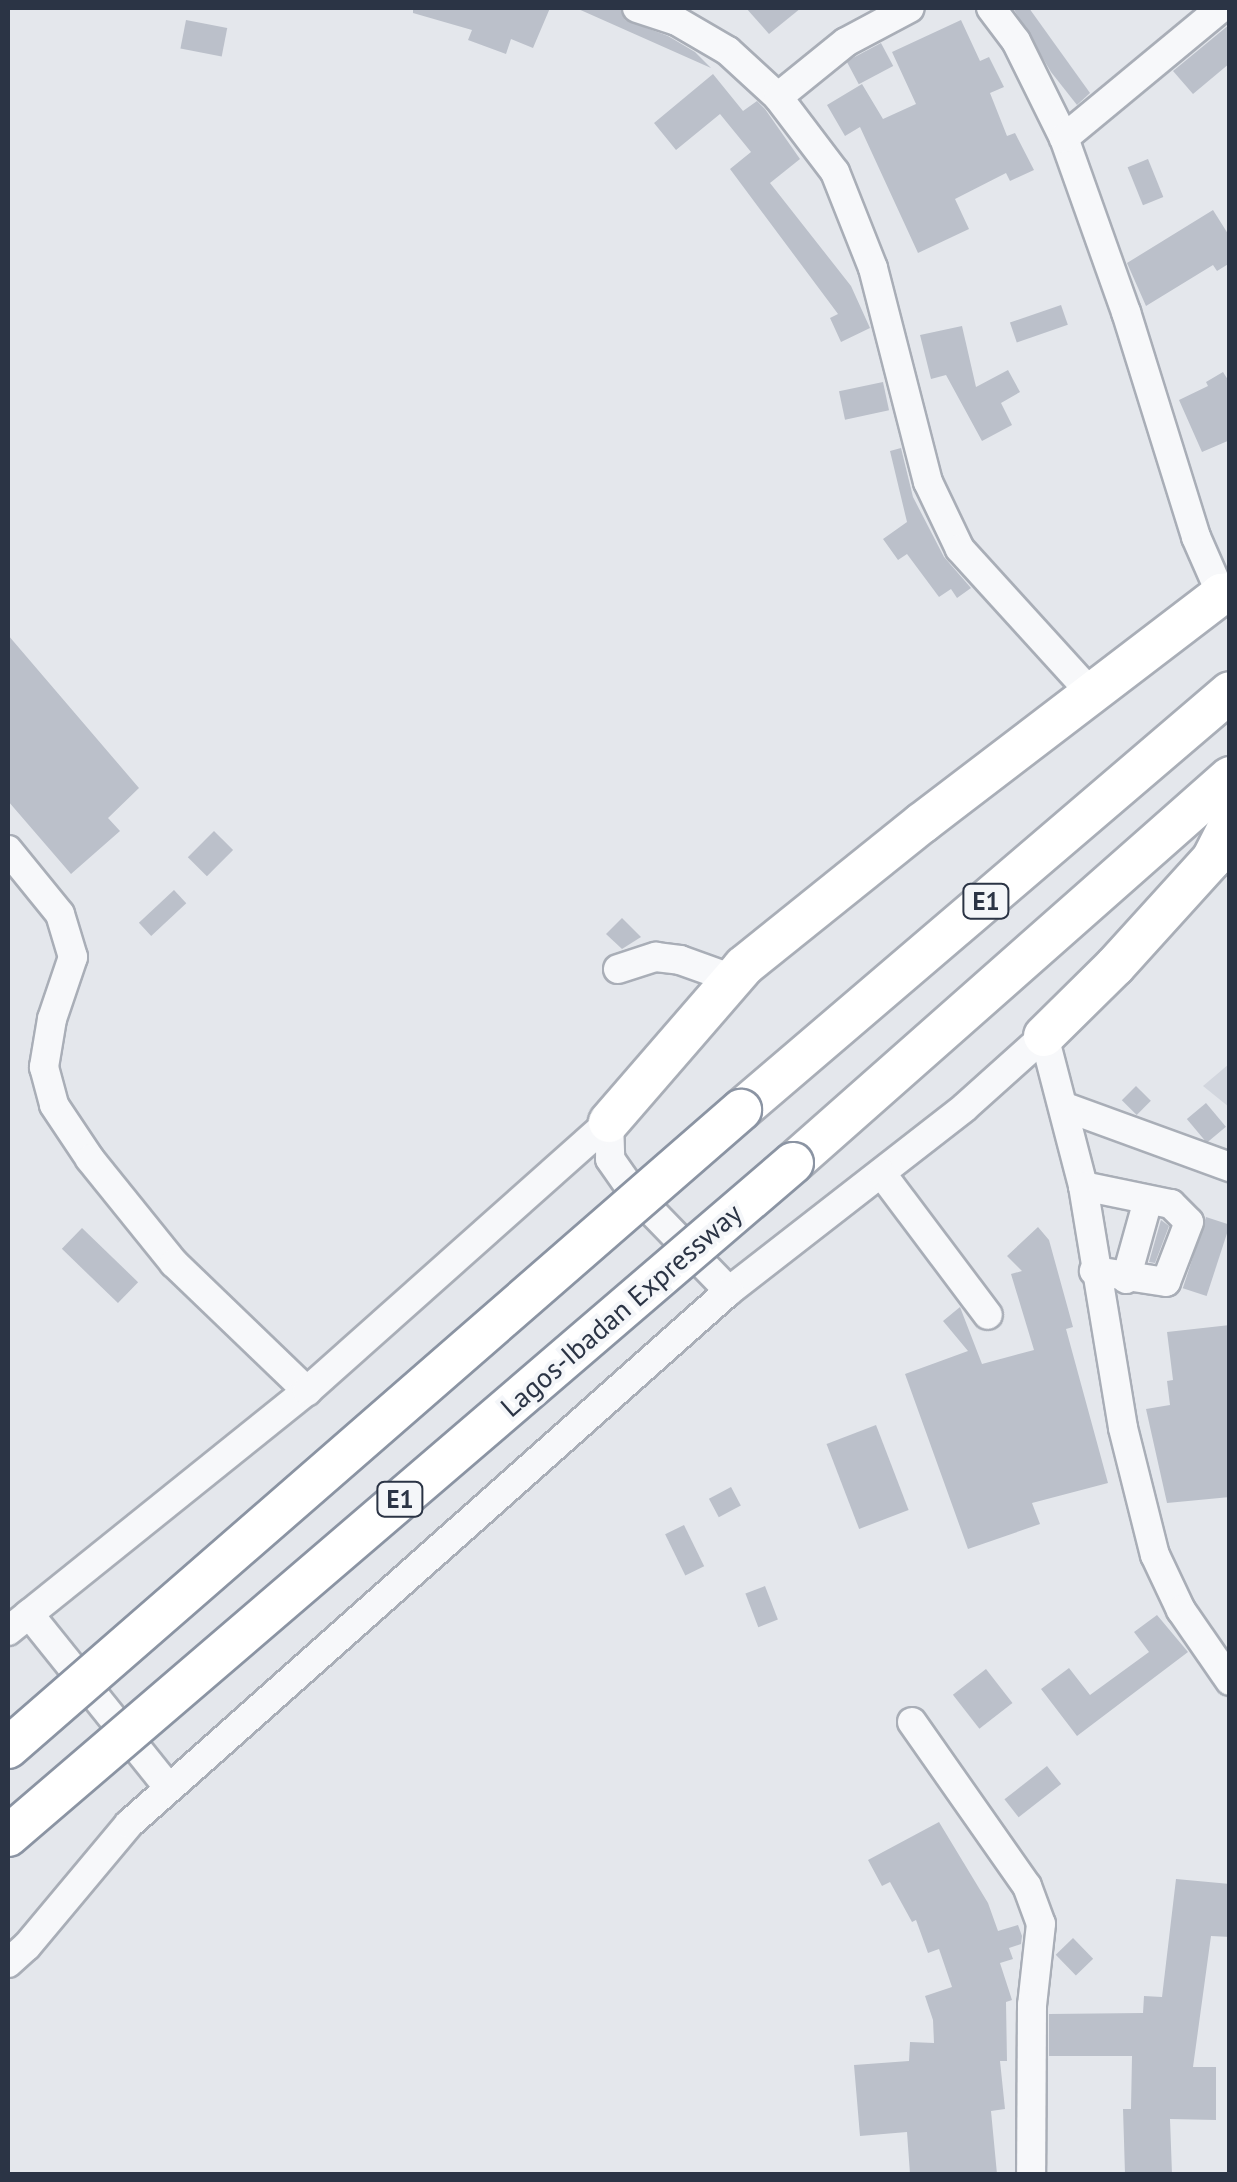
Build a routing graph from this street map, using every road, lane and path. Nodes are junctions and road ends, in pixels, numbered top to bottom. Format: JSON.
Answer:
{"nodes":[{"id":1,"x":637,"y":8,"type":"edge"},
{"id":2,"x":910,"y":8,"type":"edge"},
{"id":3,"x":991,"y":8,"type":"edge"},
{"id":4,"x":1222,"y":8,"type":"edge"},
{"id":5,"x":778,"y":97,"type":"junction"},
{"id":6,"x":1064,"y":138,"type":"junction"},
{"id":7,"x":1226,"y":594,"type":"edge"},
{"id":8,"x":1230,"y":692,"type":"edge"},
{"id":9,"x":1092,"y":694,"type":"junction"},
{"id":10,"x":1230,"y":777,"type":"edge"},
{"id":11,"x":1224,"y":843,"type":"edge"},
{"id":12,"x":8,"y":850,"type":"edge"},
{"id":13,"x":618,"y":969,"type":"dead end"},
{"id":14,"x":733,"y":979,"type":"junction"},
{"id":15,"x":1044,"y":1036,"type":"junction"},
{"id":16,"x":1066,"y":1106,"type":"junction"},
{"id":17,"x":609,"y":1122,"type":"junction"},
{"id":18,"x":1230,"y":1167,"type":"edge"},
{"id":19,"x":882,"y":1174,"type":"junction"},
{"id":20,"x":1083,"y":1186,"type":"junction"},
{"id":21,"x":1148,"y":1200,"type":"junction"},
{"id":22,"x":1094,"y":1271,"type":"junction"},
{"id":23,"x":1126,"y":1279,"type":"junction"},
{"id":24,"x":729,"y":1292,"type":"junction"},
{"id":25,"x":988,"y":1315,"type":"dead end"},
{"id":26,"x":307,"y":1391,"type":"junction"},
{"id":27,"x":18,"y":1623,"type":"edge"},
{"id":28,"x":1230,"y":1682,"type":"edge"},
{"id":29,"x":912,"y":1722,"type":"dead end"},
{"id":30,"x":8,"y":1748,"type":"edge"},
{"id":31,"x":169,"y":1788,"type":"junction"},
{"id":32,"x":8,"y":1836,"type":"edge"},
{"id":33,"x":8,"y":1963,"type":"edge"},
{"id":34,"x":1031,"y":2174,"type":"edge"}],
"edges":[{"from":1,"to":5,"type":"street"},
{"from":2,"to":5,"type":"street"},
{"from":3,"to":6,"type":"street"},
{"from":4,"to":6,"type":"street"},
{"from":5,"to":9,"type":"street"},
{"from":6,"to":7,"type":"street"},
{"from":7,"to":9,"type":"highway"},
{"from":8,"to":30,"type":"highway","number":"E1","bridge":true},
{"from":9,"to":14,"type":"highway"},
{"from":10,"to":32,"type":"highway","name":"Lagos-Ibadan Expressway","number":"E1","bridge":true},
{"from":11,"to":15,"type":"highway"},
{"from":12,"to":26,"type":"street"},
{"from":13,"to":14,"type":"street"},
{"from":14,"to":17,"type":"highway"},
{"from":15,"to":16,"type":"street"},
{"from":15,"to":19,"type":"street"},
{"from":16,"to":18,"type":"street"},
{"from":16,"to":20,"type":"street"},
{"from":17,"to":24,"type":"street"},
{"from":17,"to":26,"type":"street"},
{"from":19,"to":24,"type":"street"},
{"from":19,"to":25,"type":"street"},
{"from":20,"to":21,"type":"street"},
{"from":20,"to":22,"type":"street"},
{"from":21,"to":23,"type":"street"},
{"from":21,"to":23,"type":"street"},
{"from":22,"to":23,"type":"street"},
{"from":22,"to":28,"type":"street"},
{"from":24,"to":31,"type":"street"},
{"from":26,"to":27,"type":"street"},
{"from":27,"to":31,"type":"street"},
{"from":29,"to":34,"type":"street"},
{"from":31,"to":33,"type":"street"}]}
